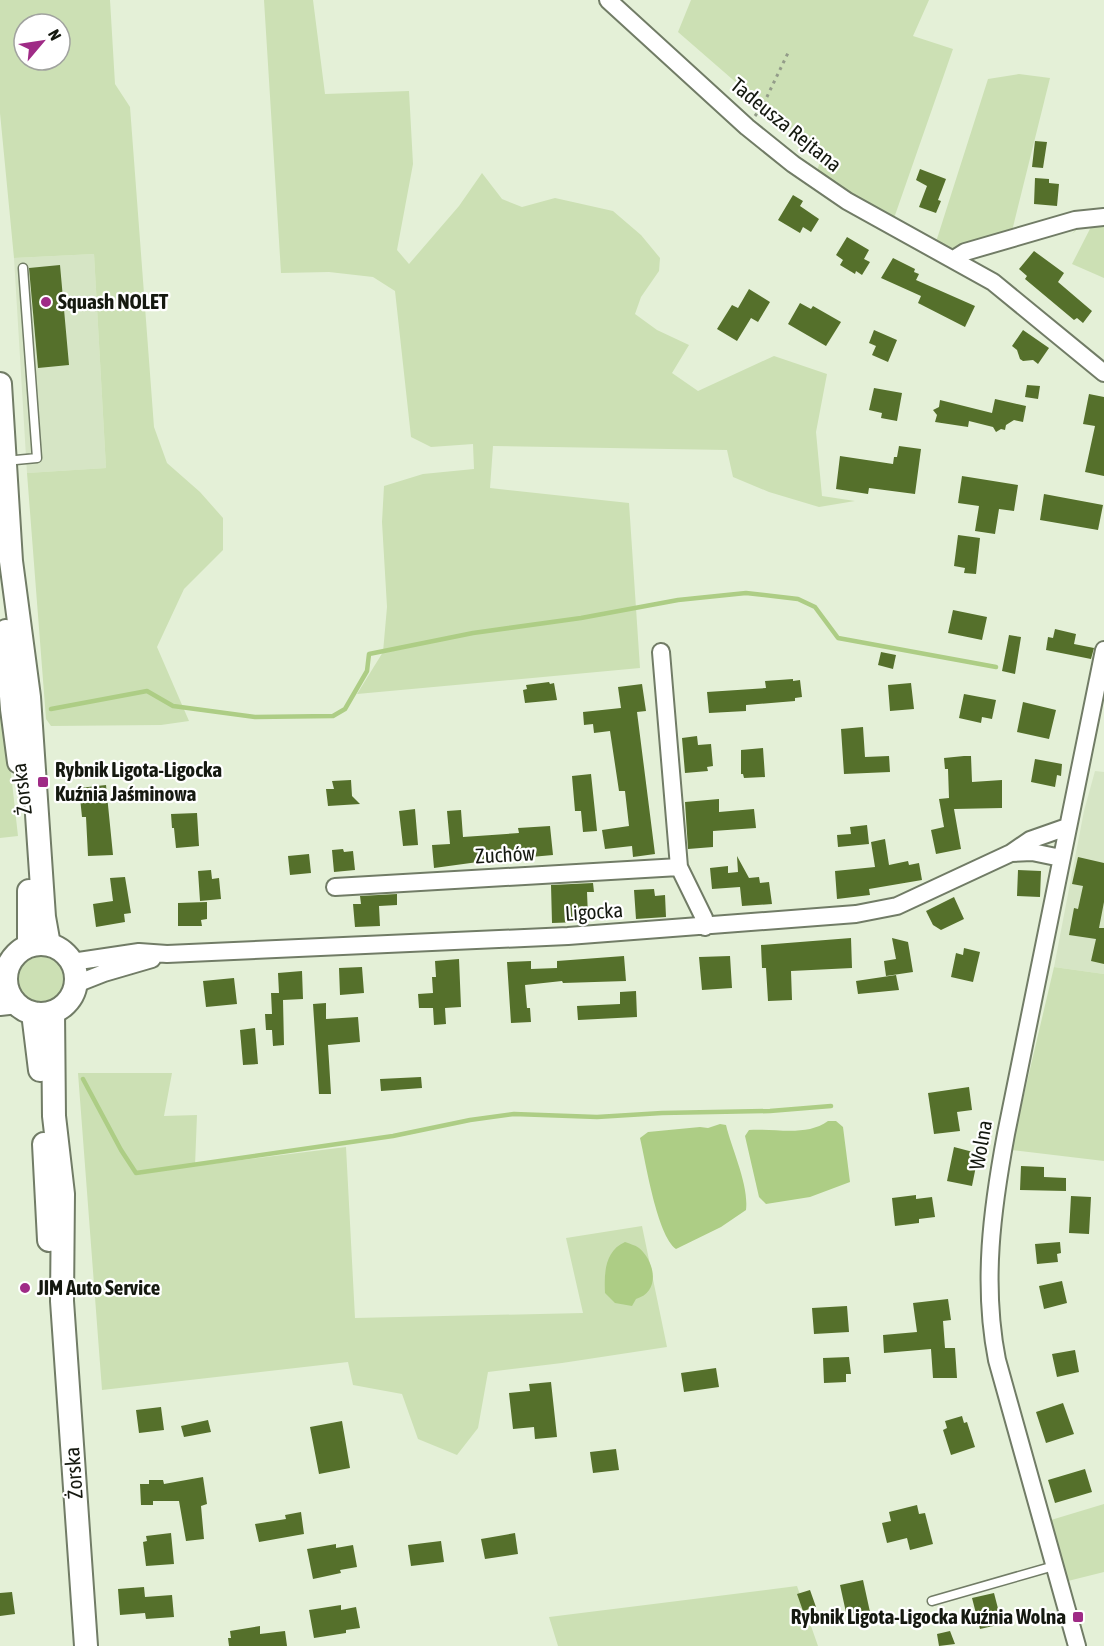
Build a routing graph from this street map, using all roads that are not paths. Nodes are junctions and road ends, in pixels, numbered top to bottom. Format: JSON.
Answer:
{"nodes":[{"id":1,"x":608,"y":0,"type":"edge"},
{"id":2,"x":1104,"y":217,"type":"edge"},
{"id":3,"x":954,"y":260,"type":"junction"},
{"id":4,"x":23,"y":268,"type":"dead end"},
{"id":5,"x":1104,"y":373,"type":"edge"},
{"id":6,"x":0,"y":384,"type":"edge"},
{"id":7,"x":5,"y":461,"type":"junction"},
{"id":8,"x":1104,"y":651,"type":"edge"},
{"id":9,"x":661,"y":652,"type":"dead end"},
{"id":10,"x":1067,"y":827,"type":"junction"},
{"id":11,"x":1011,"y":853,"type":"junction"},
{"id":12,"x":1060,"y":858,"type":"junction"},
{"id":13,"x":679,"y":867,"type":"junction"},
{"id":14,"x":334,"y":887,"type":"dead end"},
{"id":15,"x":705,"y":927,"type":"junction"},
{"id":16,"x":39,"y":946,"type":"junction"},
{"id":17,"x":74,"y":973,"type":"junction"},
{"id":18,"x":3,"y":987,"type":"edge"},
{"id":19,"x":26,"y":1009,"type":"edge"},
{"id":20,"x":1054,"y":1566,"type":"junction"},
{"id":21,"x":932,"y":1600,"type":"dead end"},
{"id":22,"x":87,"y":1646,"type":"edge"},
{"id":23,"x":1077,"y":1646,"type":"edge"}],
"edges":[{"from":1,"to":3,"type":"street","name":"Tadeusza Rejtana"},
{"from":2,"to":3,"type":"street"},
{"from":3,"to":5,"type":"street","name":"Tadeusza Rejtana"},
{"from":4,"to":7,"type":"lane"},
{"from":6,"to":7,"type":"main road","name":"Żorska"},
{"from":7,"to":16,"type":"main road","name":"Żorska"},
{"from":8,"to":10,"type":"street","name":"Wolna"},
{"from":9,"to":13,"type":"street"},
{"from":10,"to":11,"type":"street","name":"Ligocka"},
{"from":10,"to":12,"type":"street","name":"Wolna"},
{"from":11,"to":12,"type":"street","name":"Ligocka"},
{"from":11,"to":15,"type":"street","name":"Ligocka"},
{"from":12,"to":20,"type":"street","name":"Wolna"},
{"from":13,"to":14,"type":"street","name":"Zuchów"},
{"from":13,"to":15,"type":"street"},
{"from":15,"to":17,"type":"street","name":"Ligocka"},
{"from":16,"to":17,"type":"main road"},
{"from":16,"to":18,"type":"main road"},
{"from":17,"to":19,"type":"main road"},
{"from":18,"to":19,"type":"main road"},
{"from":19,"to":22,"type":"main road","name":"Żorska"},
{"from":20,"to":21,"type":"lane"},
{"from":20,"to":23,"type":"street","name":"Wolna"}]}
